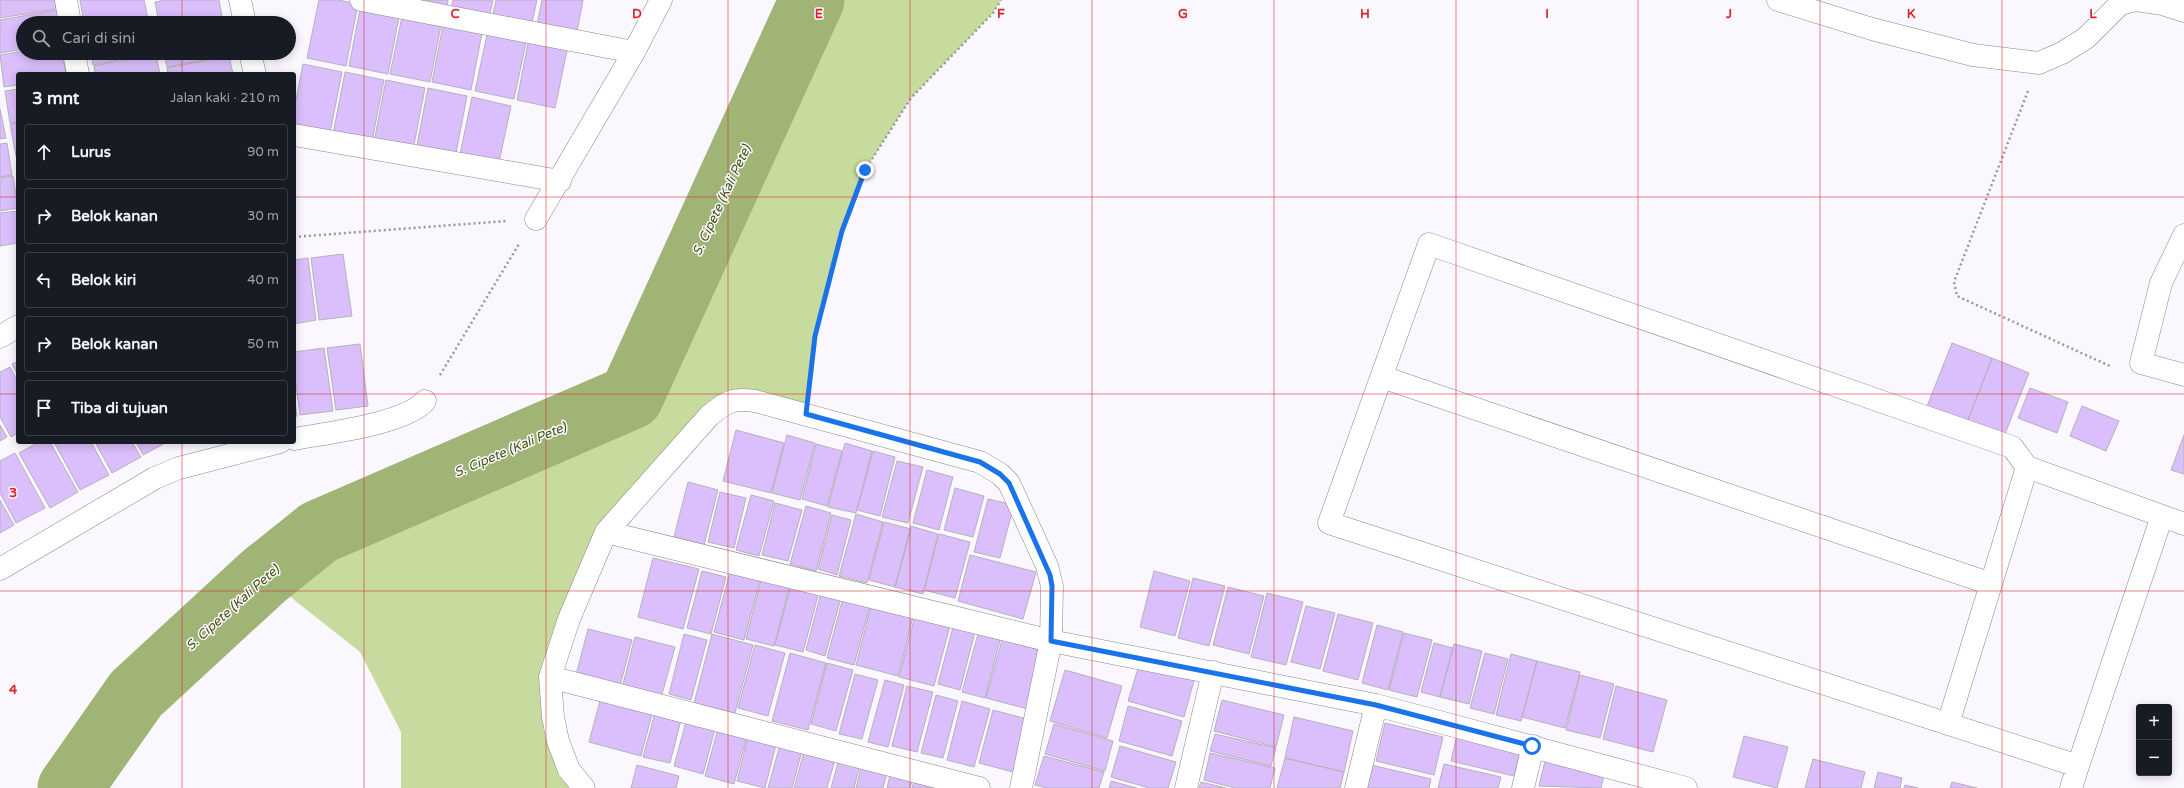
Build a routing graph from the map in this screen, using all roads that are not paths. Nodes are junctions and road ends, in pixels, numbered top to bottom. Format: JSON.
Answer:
{"nodes":[{"id":1,"x":66,"y":0,"type":"edge"},
{"id":2,"x":240,"y":0,"type":"edge"},
{"id":3,"x":361,"y":0,"type":"edge"},
{"id":4,"x":661,"y":0,"type":"edge"},
{"id":5,"x":1778,"y":0,"type":"edge"},
{"id":6,"x":2119,"y":2,"type":"edge"},
{"id":7,"x":2184,"y":11,"type":"edge"},
{"id":8,"x":69,"y":16,"type":"edge"},
{"id":9,"x":243,"y":16,"type":"edge"},
{"id":10,"x":634,"y":52,"type":"junction"},
{"id":11,"x":75,"y":60,"type":"edge"},
{"id":12,"x":252,"y":60,"type":"edge"},
{"id":13,"x":78,"y":72,"type":"edge"},
{"id":14,"x":255,"y":72,"type":"edge"},
{"id":15,"x":296,"y":135,"type":"edge"},
{"id":16,"x":560,"y":181,"type":"junction"},
{"id":17,"x":536,"y":219,"type":"dead end"},
{"id":18,"x":2184,"y":235,"type":"edge"},
{"id":19,"x":16,"y":327,"type":"edge"},
{"id":20,"x":0,"y":337,"type":"edge"},
{"id":21,"x":2184,"y":375,"type":"edge"},
{"id":22,"x":1382,"y":377,"type":"junction"},
{"id":23,"x":425,"y":401,"type":"road end"},
{"id":24,"x":296,"y":439,"type":"edge"},
{"id":25,"x":272,"y":444,"type":"edge"},
{"id":26,"x":2027,"y":467,"type":"junction"},
{"id":27,"x":2162,"y":516,"type":"junction"},
{"id":28,"x":2184,"y":524,"type":"edge"},
{"id":29,"x":606,"y":532,"type":"junction"},
{"id":30,"x":0,"y":569,"type":"edge"},
{"id":31,"x":1991,"y":584,"type":"junction"},
{"id":32,"x":1051,"y":641,"type":"junction"},
{"id":33,"x":1213,"y":672,"type":"junction"},
{"id":34,"x":550,"y":677,"type":"junction"},
{"id":35,"x":1376,"y":705,"type":"junction"},
{"id":36,"x":1948,"y":724,"type":"junction"},
{"id":37,"x":1532,"y":746,"type":"junction"},
{"id":38,"x":2078,"y":766,"type":"junction"},
{"id":39,"x":584,"y":788,"type":"edge"},
{"id":40,"x":979,"y":788,"type":"edge"},
{"id":41,"x":1021,"y":788,"type":"edge"},
{"id":42,"x":1186,"y":788,"type":"edge"},
{"id":43,"x":1356,"y":788,"type":"edge"},
{"id":44,"x":1523,"y":788,"type":"edge"},
{"id":45,"x":1686,"y":788,"type":"edge"},
{"id":46,"x":2071,"y":788,"type":"edge"}],
"edges":[{"from":1,"to":8,"type":"street"},
{"from":2,"to":9,"type":"street"},
{"from":3,"to":10,"type":"street"},
{"from":4,"to":10,"type":"street"},
{"from":5,"to":6,"type":"street"},
{"from":6,"to":7,"type":"street"},
{"from":10,"to":16,"type":"street"},
{"from":11,"to":13,"type":"street"},
{"from":12,"to":14,"type":"street"},
{"from":15,"to":16,"type":"street"},
{"from":16,"to":17,"type":"street"},
{"from":18,"to":21,"type":"street"},
{"from":19,"to":20,"type":"street"},
{"from":22,"to":26,"type":"street"},
{"from":22,"to":31,"type":"street"},
{"from":22,"to":36,"type":"street"},
{"from":23,"to":24,"type":"street"},
{"from":25,"to":30,"type":"street"},
{"from":26,"to":27,"type":"street"},
{"from":26,"to":31,"type":"street"},
{"from":27,"to":28,"type":"street"},
{"from":27,"to":38,"type":"street"},
{"from":29,"to":32,"type":"street"},
{"from":29,"to":32,"type":"street"},
{"from":29,"to":34,"type":"street"},
{"from":31,"to":36,"type":"street"},
{"from":32,"to":33,"type":"street"},
{"from":32,"to":41,"type":"street"},
{"from":33,"to":35,"type":"street"},
{"from":33,"to":42,"type":"street"},
{"from":34,"to":39,"type":"street"},
{"from":34,"to":40,"type":"street"},
{"from":35,"to":37,"type":"street"},
{"from":35,"to":43,"type":"street"},
{"from":36,"to":38,"type":"street"},
{"from":37,"to":44,"type":"street"},
{"from":37,"to":45,"type":"street"},
{"from":38,"to":46,"type":"street"}]}
